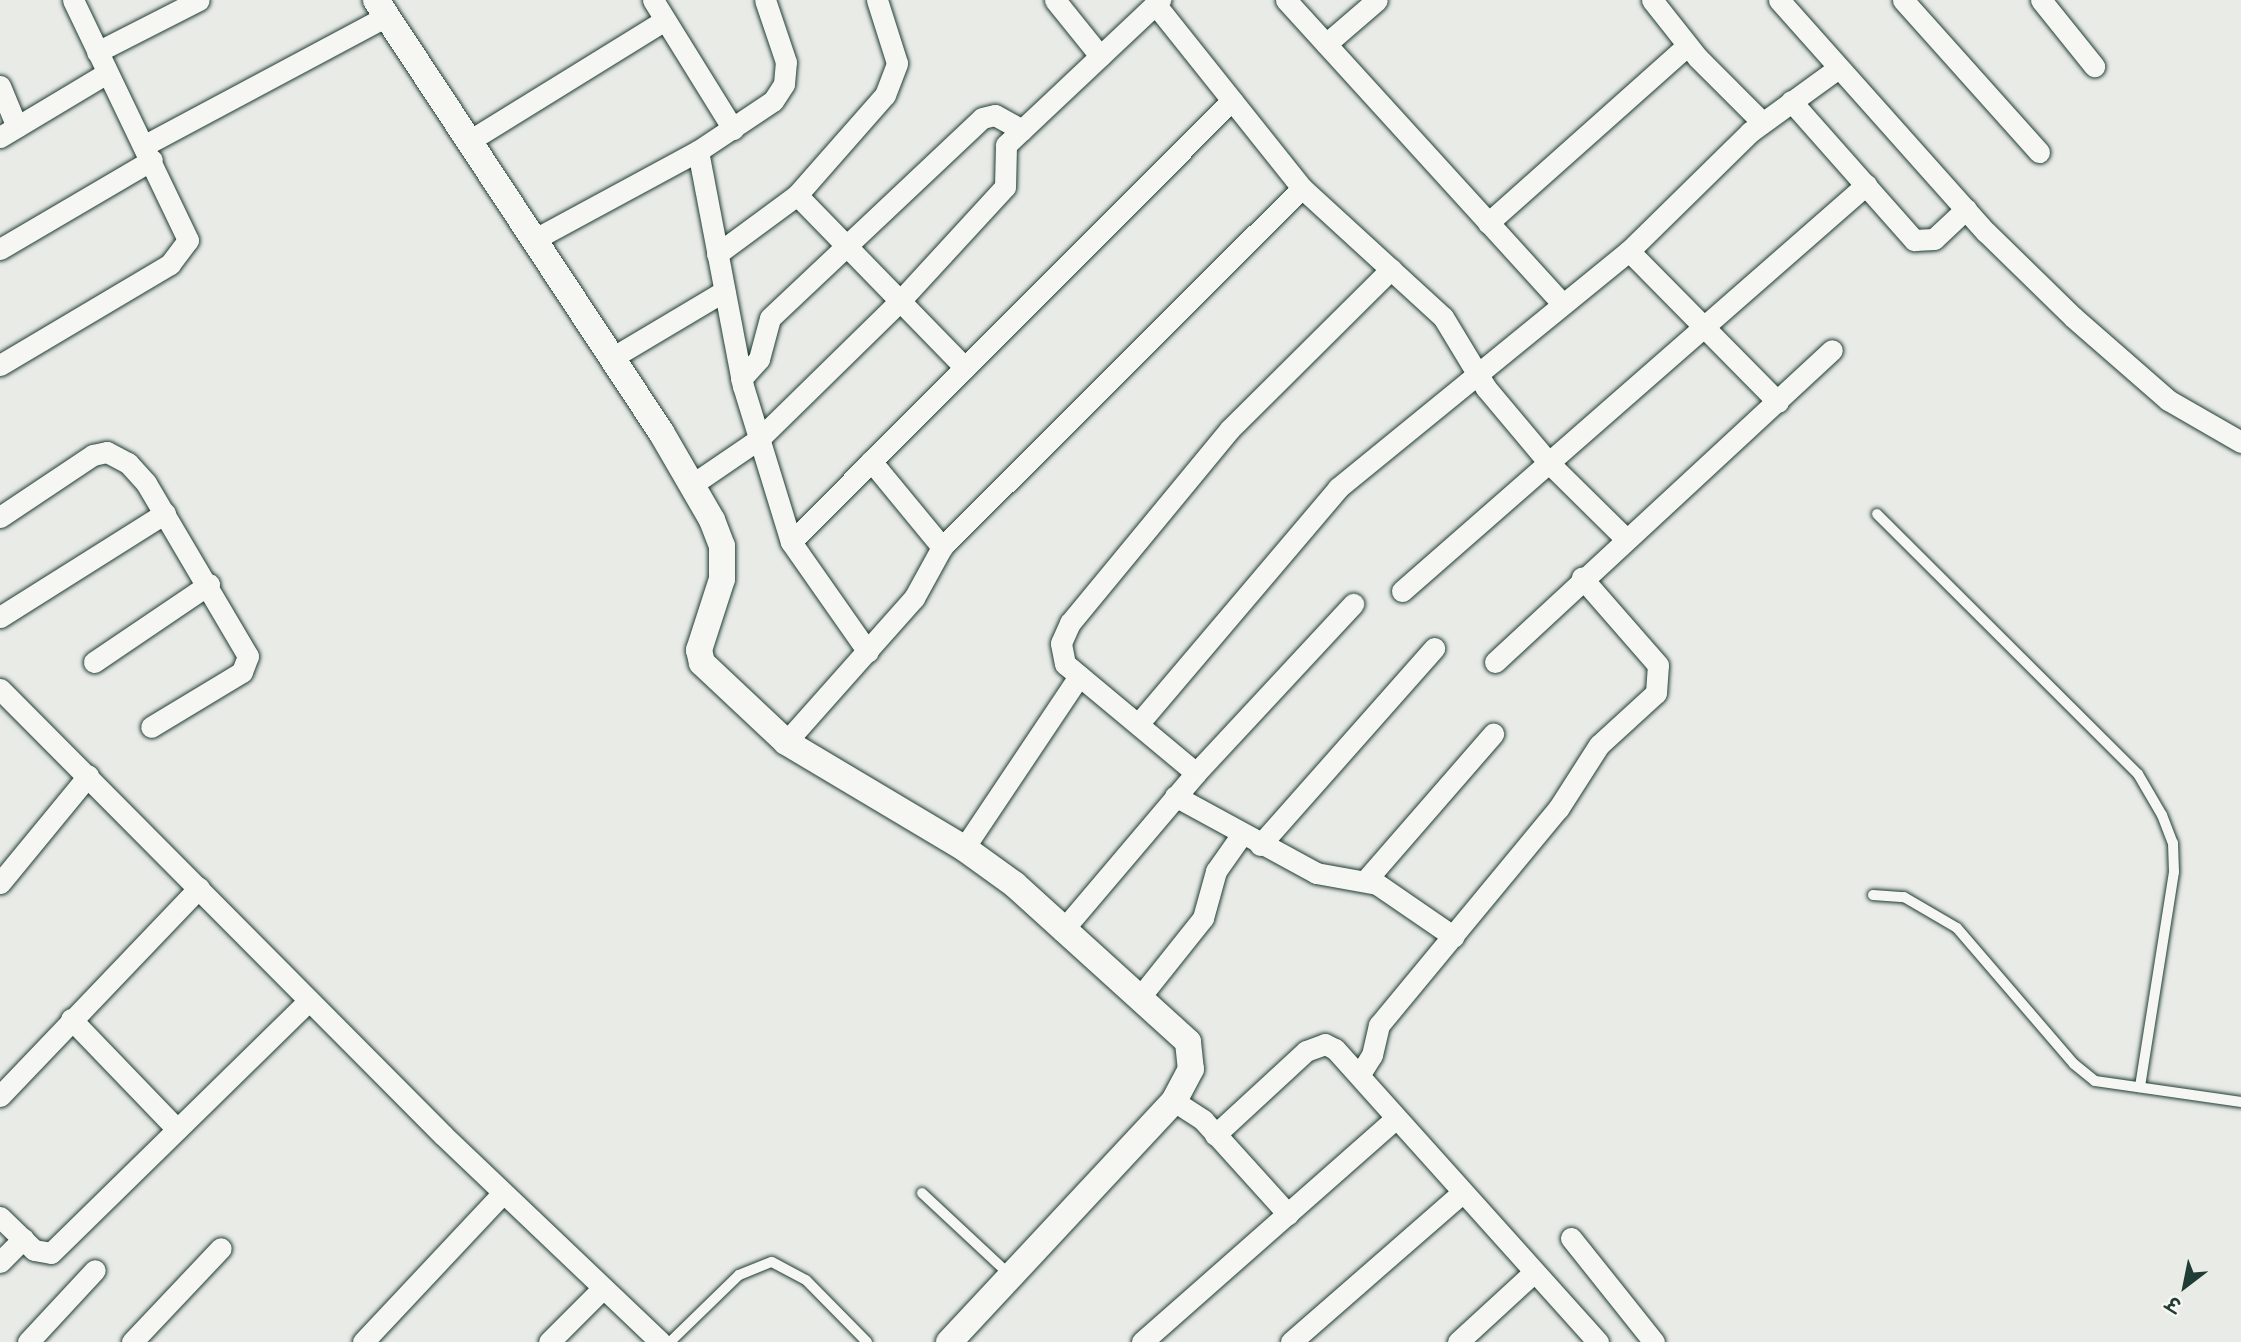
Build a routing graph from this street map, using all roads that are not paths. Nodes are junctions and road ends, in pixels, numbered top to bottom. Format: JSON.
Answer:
{"nodes":[{"id":1,"x":74,"y":0,"type":"edge"},
{"id":2,"x":199,"y":0,"type":"edge"},
{"id":3,"x":653,"y":0,"type":"edge"},
{"id":4,"x":765,"y":0,"type":"edge"},
{"id":5,"x":1286,"y":0,"type":"edge"},
{"id":6,"x":1377,"y":0,"type":"edge"},
{"id":7,"x":1652,"y":0,"type":"edge"},
{"id":8,"x":1779,"y":0,"type":"edge"},
{"id":9,"x":1903,"y":0,"type":"edge"},
{"id":10,"x":2041,"y":0,"type":"edge"},
{"id":11,"x":884,"y":2,"type":"edge"},
{"id":12,"x":1157,"y":2,"type":"edge"},
{"id":13,"x":1063,"y":4,"type":"edge"},
{"id":14,"x":382,"y":8,"type":"edge"},
{"id":15,"x":665,"y":20,"type":"junction"},
{"id":16,"x":1326,"y":44,"type":"junction"},
{"id":17,"x":1687,"y":46,"type":"junction"},
{"id":18,"x":97,"y":52,"type":"junction"},
{"id":19,"x":1100,"y":56,"type":"junction"},
{"id":20,"x":2094,"y":66,"type":"dead end"},
{"id":21,"x":1837,"y":69,"type":"junction"},
{"id":22,"x":107,"y":73,"type":"junction"},
{"id":23,"x":0,"y":86,"type":"edge"},
{"id":24,"x":1232,"y":100,"type":"junction"},
{"id":25,"x":1791,"y":101,"type":"junction"},
{"id":26,"x":1762,"y":122,"type":"junction"},
{"id":27,"x":733,"y":129,"type":"junction"},
{"id":28,"x":1022,"y":130,"type":"junction"},
{"id":29,"x":8,"y":132,"type":"edge"},
{"id":30,"x":469,"y":141,"type":"junction"},
{"id":31,"x":698,"y":151,"type":"junction"},
{"id":32,"x":2039,"y":152,"type":"dead end"},
{"id":33,"x":148,"y":153,"type":"junction"},
{"id":34,"x":1866,"y":185,"type":"junction"},
{"id":35,"x":1303,"y":188,"type":"junction"},
{"id":36,"x":797,"y":195,"type":"junction"},
{"id":37,"x":1966,"y":209,"type":"junction"},
{"id":38,"x":1488,"y":223,"type":"junction"},
{"id":39,"x":535,"y":239,"type":"junction"},
{"id":40,"x":846,"y":246,"type":"junction"},
{"id":41,"x":0,"y":249,"type":"edge"},
{"id":42,"x":1629,"y":251,"type":"junction"},
{"id":43,"x":717,"y":254,"type":"junction"},
{"id":44,"x":1391,"y":269,"type":"junction"},
{"id":45,"x":724,"y":291,"type":"junction"},
{"id":46,"x":900,"y":301,"type":"junction"},
{"id":47,"x":1563,"y":304,"type":"junction"},
{"id":48,"x":1703,"y":327,"type":"junction"},
{"id":49,"x":1832,"y":350,"type":"dead end"},
{"id":50,"x":610,"y":359,"type":"junction"},
{"id":51,"x":0,"y":365,"type":"edge"},
{"id":52,"x":965,"y":368,"type":"junction"},
{"id":53,"x":1477,"y":373,"type":"junction"},
{"id":54,"x":741,"y":379,"type":"junction"},
{"id":55,"x":1778,"y":402,"type":"junction"},
{"id":56,"x":759,"y":439,"type":"junction"},
{"id":57,"x":2241,"y":442,"type":"edge"},
{"id":58,"x":872,"y":461,"type":"junction"},
{"id":59,"x":1549,"y":463,"type":"junction"},
{"id":60,"x":693,"y":484,"type":"junction"},
{"id":61,"x":3,"y":509,"type":"edge"},
{"id":62,"x":165,"y":513,"type":"junction"},
{"id":63,"x":1877,"y":514,"type":"dead end"},
{"id":64,"x":1626,"y":539,"type":"junction"},
{"id":65,"x":791,"y":542,"type":"junction"},
{"id":66,"x":942,"y":547,"type":"junction"},
{"id":67,"x":1582,"y":578,"type":"junction"},
{"id":68,"x":209,"y":584,"type":"junction"},
{"id":69,"x":1402,"y":591,"type":"dead end"},
{"id":70,"x":1353,"y":604,"type":"dead end"},
{"id":71,"x":0,"y":617,"type":"edge"},
{"id":72,"x":1434,"y":648,"type":"dead end"},
{"id":73,"x":868,"y":652,"type":"junction"},
{"id":74,"x":94,"y":662,"type":"dead end"},
{"id":75,"x":1494,"y":662,"type":"dead end"},
{"id":76,"x":1079,"y":676,"type":"junction"},
{"id":77,"x":0,"y":689,"type":"edge"},
{"id":78,"x":1139,"y":723,"type":"junction"},
{"id":79,"x":151,"y":727,"type":"dead end"},
{"id":80,"x":1493,"y":734,"type":"dead end"},
{"id":81,"x":786,"y":742,"type":"junction"},
{"id":82,"x":1196,"y":773,"type":"junction"},
{"id":83,"x":88,"y":776,"type":"junction"},
{"id":84,"x":1175,"y":796,"type":"junction"},
{"id":85,"x":1251,"y":839,"type":"junction"},
{"id":86,"x":964,"y":848,"type":"junction"},
{"id":87,"x":1366,"y":880,"type":"junction"},
{"id":88,"x":0,"y":883,"type":"edge"},
{"id":89,"x":199,"y":888,"type":"junction"},
{"id":90,"x":1873,"y":895,"type":"dead end"},
{"id":91,"x":1062,"y":931,"type":"junction"},
{"id":92,"x":1454,"y":937,"type":"junction"},
{"id":93,"x":1140,"y":997,"type":"junction"},
{"id":94,"x":309,"y":1000,"type":"junction"},
{"id":95,"x":71,"y":1018,"type":"junction"},
{"id":96,"x":1360,"y":1074,"type":"junction"},
{"id":97,"x":2140,"y":1087,"type":"junction"},
{"id":98,"x":0,"y":1096,"type":"edge"},
{"id":99,"x":1174,"y":1101,"type":"junction"},
{"id":100,"x":2241,"y":1102,"type":"edge"},
{"id":101,"x":1395,"y":1119,"type":"junction"},
{"id":102,"x":177,"y":1129,"type":"junction"},
{"id":103,"x":1215,"y":1135,"type":"junction"},
{"id":104,"x":503,"y":1193,"type":"junction"},
{"id":105,"x":922,"y":1193,"type":"dead end"},
{"id":106,"x":1462,"y":1193,"type":"junction"},
{"id":107,"x":1288,"y":1214,"type":"junction"},
{"id":108,"x":0,"y":1217,"type":"edge"},
{"id":109,"x":1572,"y":1238,"type":"dead end"},
{"id":110,"x":23,"y":1239,"type":"junction"},
{"id":111,"x":221,"y":1248,"type":"dead end"},
{"id":112,"x":0,"y":1262,"type":"edge"},
{"id":113,"x":95,"y":1270,"type":"dead end"},
{"id":114,"x":1533,"y":1273,"type":"junction"},
{"id":115,"x":1011,"y":1276,"type":"junction"},
{"id":116,"x":603,"y":1288,"type":"junction"},
{"id":117,"x":28,"y":1342,"type":"edge"},
{"id":118,"x":132,"y":1342,"type":"edge"},
{"id":119,"x":363,"y":1342,"type":"edge"},
{"id":120,"x":549,"y":1342,"type":"edge"},
{"id":121,"x":660,"y":1342,"type":"edge"},
{"id":122,"x":670,"y":1342,"type":"edge"},
{"id":123,"x":867,"y":1342,"type":"edge"},
{"id":124,"x":948,"y":1342,"type":"edge"},
{"id":125,"x":1142,"y":1342,"type":"edge"},
{"id":126,"x":1292,"y":1342,"type":"edge"},
{"id":127,"x":1458,"y":1342,"type":"edge"},
{"id":128,"x":1598,"y":1342,"type":"edge"},
{"id":129,"x":1654,"y":1342,"type":"edge"}],
"edges":[{"from":1,"to":18,"type":"street"},
{"from":2,"to":18,"type":"street"},
{"from":3,"to":15,"type":"street"},
{"from":4,"to":27,"type":"street"},
{"from":5,"to":16,"type":"street"},
{"from":6,"to":16,"type":"street"},
{"from":7,"to":17,"type":"street"},
{"from":8,"to":21,"type":"street"},
{"from":9,"to":32,"type":"street"},
{"from":10,"to":20,"type":"street"},
{"from":11,"to":36,"type":"street"},
{"from":12,"to":19,"type":"street"},
{"from":12,"to":24,"type":"street"},
{"from":13,"to":19,"type":"street"},
{"from":14,"to":30,"type":"street"},
{"from":14,"to":33,"type":"street"},
{"from":15,"to":27,"type":"street"},
{"from":15,"to":30,"type":"street"},
{"from":16,"to":38,"type":"street"},
{"from":17,"to":26,"type":"street"},
{"from":17,"to":38,"type":"street"},
{"from":18,"to":22,"type":"street"},
{"from":19,"to":28,"type":"street"},
{"from":21,"to":25,"type":"street"},
{"from":21,"to":37,"type":"street"},
{"from":22,"to":29,"type":"street"},
{"from":22,"to":33,"type":"street"},
{"from":23,"to":29,"type":"street"},
{"from":24,"to":35,"type":"street"},
{"from":24,"to":52,"type":"street"},
{"from":25,"to":26,"type":"street"},
{"from":25,"to":34,"type":"street"},
{"from":26,"to":42,"type":"street"},
{"from":27,"to":31,"type":"street"},
{"from":28,"to":40,"type":"street"},
{"from":28,"to":46,"type":"street"},
{"from":30,"to":39,"type":"street"},
{"from":31,"to":39,"type":"street"},
{"from":31,"to":43,"type":"street"},
{"from":33,"to":41,"type":"street"},
{"from":33,"to":51,"type":"street"},
{"from":34,"to":37,"type":"street"},
{"from":34,"to":48,"type":"street"},
{"from":35,"to":44,"type":"street"},
{"from":35,"to":66,"type":"street"},
{"from":36,"to":40,"type":"street"},
{"from":36,"to":43,"type":"street"},
{"from":37,"to":57,"type":"street"},
{"from":38,"to":47,"type":"street"},
{"from":39,"to":50,"type":"street"},
{"from":40,"to":46,"type":"street"},
{"from":40,"to":54,"type":"street"},
{"from":42,"to":47,"type":"street"},
{"from":42,"to":48,"type":"street"},
{"from":43,"to":45,"type":"street"},
{"from":44,"to":53,"type":"street"},
{"from":44,"to":76,"type":"street"},
{"from":45,"to":50,"type":"street"},
{"from":45,"to":54,"type":"street"},
{"from":46,"to":52,"type":"street"},
{"from":46,"to":56,"type":"street"},
{"from":47,"to":53,"type":"street"},
{"from":48,"to":55,"type":"street"},
{"from":48,"to":59,"type":"street"},
{"from":49,"to":55,"type":"street"},
{"from":50,"to":60,"type":"street"},
{"from":52,"to":58,"type":"street"},
{"from":53,"to":59,"type":"street"},
{"from":53,"to":78,"type":"street"},
{"from":54,"to":56,"type":"street"},
{"from":55,"to":64,"type":"street"},
{"from":56,"to":60,"type":"street"},
{"from":56,"to":65,"type":"street"},
{"from":58,"to":65,"type":"street"},
{"from":58,"to":66,"type":"street"},
{"from":59,"to":64,"type":"street"},
{"from":59,"to":69,"type":"street"},
{"from":60,"to":81,"type":"street"},
{"from":61,"to":62,"type":"street"},
{"from":62,"to":68,"type":"street"},
{"from":62,"to":71,"type":"street"},
{"from":63,"to":97,"type":"lane"},
{"from":64,"to":67,"type":"street"},
{"from":65,"to":73,"type":"street"},
{"from":66,"to":73,"type":"street"},
{"from":67,"to":75,"type":"street"},
{"from":67,"to":92,"type":"street"},
{"from":68,"to":74,"type":"street"},
{"from":68,"to":79,"type":"street"},
{"from":70,"to":82,"type":"street"},
{"from":72,"to":85,"type":"street"},
{"from":73,"to":81,"type":"street"},
{"from":76,"to":78,"type":"street"},
{"from":76,"to":86,"type":"street"},
{"from":77,"to":83,"type":"street"},
{"from":78,"to":82,"type":"street"},
{"from":80,"to":87,"type":"street"},
{"from":81,"to":86,"type":"street"},
{"from":82,"to":84,"type":"street"},
{"from":83,"to":88,"type":"street"},
{"from":83,"to":89,"type":"street"},
{"from":84,"to":85,"type":"street"},
{"from":84,"to":91,"type":"street"},
{"from":85,"to":87,"type":"street"},
{"from":85,"to":93,"type":"street"},
{"from":86,"to":91,"type":"street"},
{"from":87,"to":92,"type":"street"},
{"from":89,"to":94,"type":"street"},
{"from":89,"to":95,"type":"street"},
{"from":90,"to":97,"type":"lane"},
{"from":91,"to":93,"type":"street"},
{"from":92,"to":96,"type":"street"},
{"from":93,"to":99,"type":"street"},
{"from":94,"to":102,"type":"street"},
{"from":94,"to":104,"type":"street"},
{"from":95,"to":98,"type":"street"},
{"from":95,"to":102,"type":"street"},
{"from":96,"to":101,"type":"street"},
{"from":96,"to":103,"type":"street"},
{"from":97,"to":100,"type":"lane"},
{"from":99,"to":103,"type":"street"},
{"from":99,"to":115,"type":"street"},
{"from":101,"to":106,"type":"street"},
{"from":101,"to":107,"type":"street"},
{"from":102,"to":110,"type":"street"},
{"from":103,"to":107,"type":"street"},
{"from":104,"to":116,"type":"street"},
{"from":104,"to":119,"type":"street"},
{"from":105,"to":115,"type":"lane"},
{"from":106,"to":114,"type":"street"},
{"from":106,"to":126,"type":"street"},
{"from":107,"to":125,"type":"street"},
{"from":108,"to":110,"type":"street"},
{"from":109,"to":129,"type":"street"},
{"from":110,"to":112,"type":"street"},
{"from":111,"to":118,"type":"street"},
{"from":113,"to":117,"type":"street"},
{"from":114,"to":127,"type":"street"},
{"from":114,"to":128,"type":"street"},
{"from":115,"to":124,"type":"street"},
{"from":116,"to":120,"type":"street"},
{"from":116,"to":121,"type":"street"},
{"from":122,"to":123,"type":"lane"}]}
